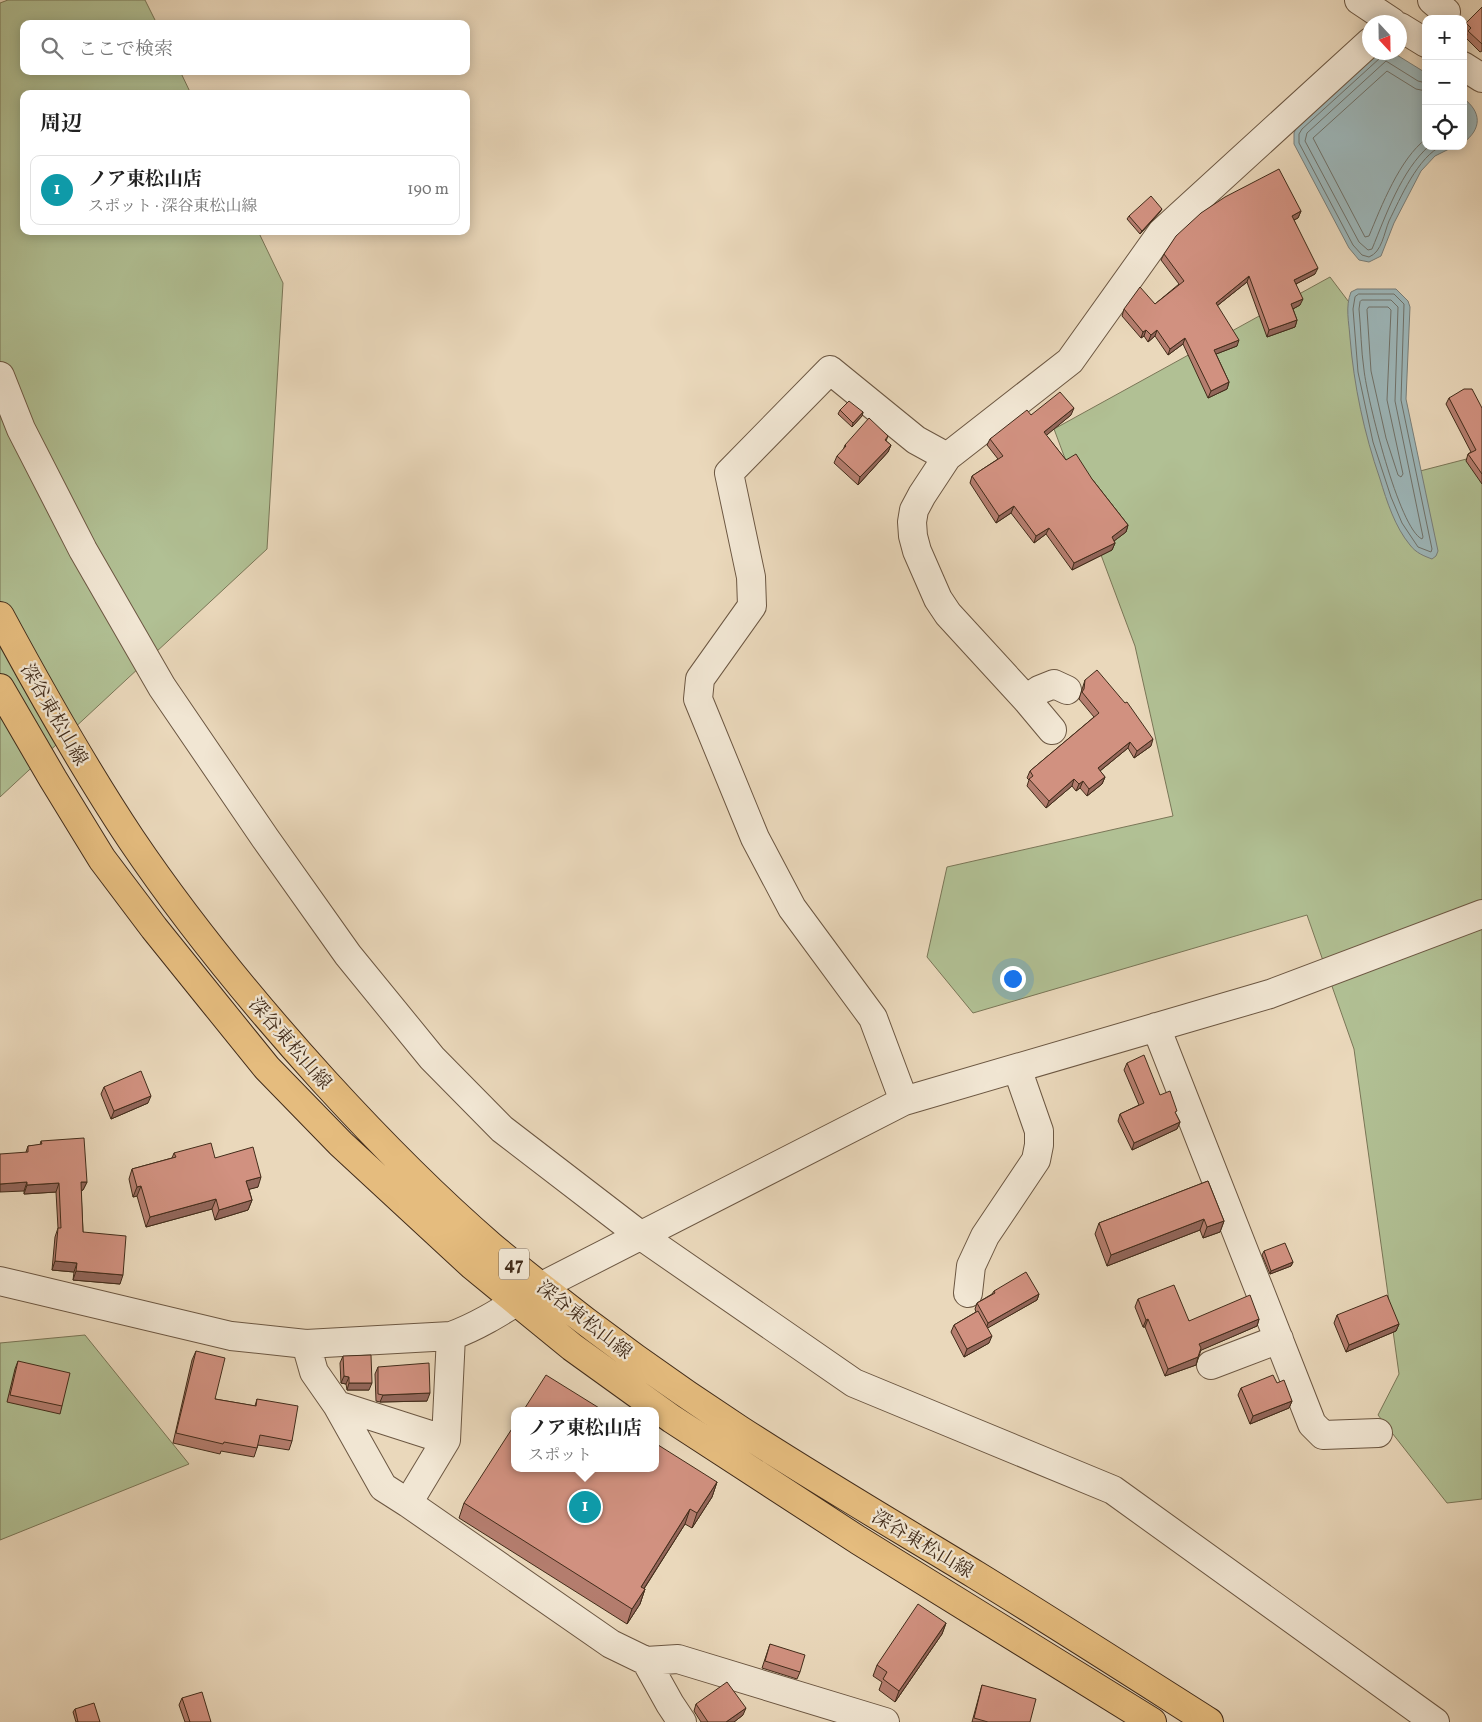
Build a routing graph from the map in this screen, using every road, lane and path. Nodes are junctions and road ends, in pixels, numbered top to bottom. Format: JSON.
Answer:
{"nodes":[{"id":1,"x":1359,"y":0,"type":"edge"},
{"id":2,"x":1382,"y":15,"type":"edge"},
{"id":3,"x":1407,"y":31,"type":"edge"},
{"id":4,"x":1422,"y":41,"type":"edge"},
{"id":5,"x":1362,"y":49,"type":"edge"},
{"id":6,"x":1467,"y":69,"type":"edge"},
{"id":7,"x":1482,"y":78,"type":"edge"},
{"id":8,"x":0,"y":376,"type":"edge"},
{"id":9,"x":948,"y":457,"type":"junction"},
{"id":10,"x":0,"y":616,"type":"edge"},
{"id":11,"x":0,"y":688,"type":"edge"},
{"id":12,"x":1067,"y":690,"type":"dead end"},
{"id":13,"x":1026,"y":699,"type":"junction"},
{"id":14,"x":1052,"y":730,"type":"dead end"},
{"id":15,"x":1482,"y":914,"type":"edge"},
{"id":16,"x":1156,"y":1027,"type":"junction"},
{"id":17,"x":1016,"y":1068,"type":"junction"},
{"id":18,"x":904,"y":1101,"type":"junction"},
{"id":19,"x":640,"y":1235,"type":"junction"},
{"id":20,"x":0,"y":1281,"type":"edge"},
{"id":21,"x":542,"y":1286,"type":"junction"},
{"id":22,"x":968,"y":1293,"type":"dead end"},
{"id":23,"x":517,"y":1301,"type":"junction"},
{"id":24,"x":451,"y":1336,"type":"junction"},
{"id":25,"x":1279,"y":1339,"type":"junction"},
{"id":26,"x":306,"y":1344,"type":"junction"},
{"id":27,"x":1211,"y":1365,"type":"dead end"},
{"id":28,"x":337,"y":1405,"type":"junction"},
{"id":29,"x":655,"y":1407,"type":"edge"},
{"id":30,"x":659,"y":1410,"type":"edge"},
{"id":31,"x":1378,"y":1433,"type":"dead end"},
{"id":32,"x":446,"y":1440,"type":"junction"},
{"id":33,"x":408,"y":1503,"type":"junction"},
{"id":34,"x":646,"y":1660,"type":"junction"},
{"id":35,"x":682,"y":1722,"type":"edge"},
{"id":36,"x":885,"y":1722,"type":"edge"},
{"id":37,"x":1152,"y":1722,"type":"edge"},
{"id":38,"x":1210,"y":1722,"type":"edge"},
{"id":39,"x":1435,"y":1722,"type":"edge"}],
"edges":[{"from":1,"to":2,"type":"street"},
{"from":3,"to":4,"type":"street"},
{"from":5,"to":9,"type":"street"},
{"from":6,"to":7,"type":"street"},
{"from":8,"to":19,"type":"street"},
{"from":9,"to":13,"type":"street"},
{"from":9,"to":18,"type":"street"},
{"from":10,"to":21,"type":"main road","name":"深谷東松山線","number":"47"},
{"from":11,"to":23,"type":"main road","name":"深谷東松山線","number":"47"},
{"from":12,"to":13,"type":"street"},
{"from":13,"to":14,"type":"street"},
{"from":15,"to":16,"type":"street"},
{"from":16,"to":17,"type":"street"},
{"from":16,"to":25,"type":"street"},
{"from":17,"to":18,"type":"street"},
{"from":17,"to":22,"type":"street"},
{"from":18,"to":19,"type":"street"},
{"from":19,"to":21,"type":"street"},
{"from":19,"to":39,"type":"street"},
{"from":20,"to":26,"type":"street"},
{"from":21,"to":23,"type":"street"},
{"from":21,"to":38,"type":"main road","name":"深谷東松山線","number":"47"},
{"from":23,"to":24,"type":"street"},
{"from":23,"to":29,"type":"main road","name":"深谷東松山線","number":"47"},
{"from":24,"to":26,"type":"street"},
{"from":24,"to":32,"type":"street"},
{"from":25,"to":27,"type":"street"},
{"from":25,"to":31,"type":"street"},
{"from":26,"to":28,"type":"street"},
{"from":28,"to":32,"type":"street"},
{"from":28,"to":33,"type":"street"},
{"from":30,"to":37,"type":"main road","name":"深谷東松山線","number":"47"},
{"from":32,"to":33,"type":"street"},
{"from":33,"to":34,"type":"street"},
{"from":34,"to":35,"type":"street"},
{"from":34,"to":36,"type":"street"}]}
